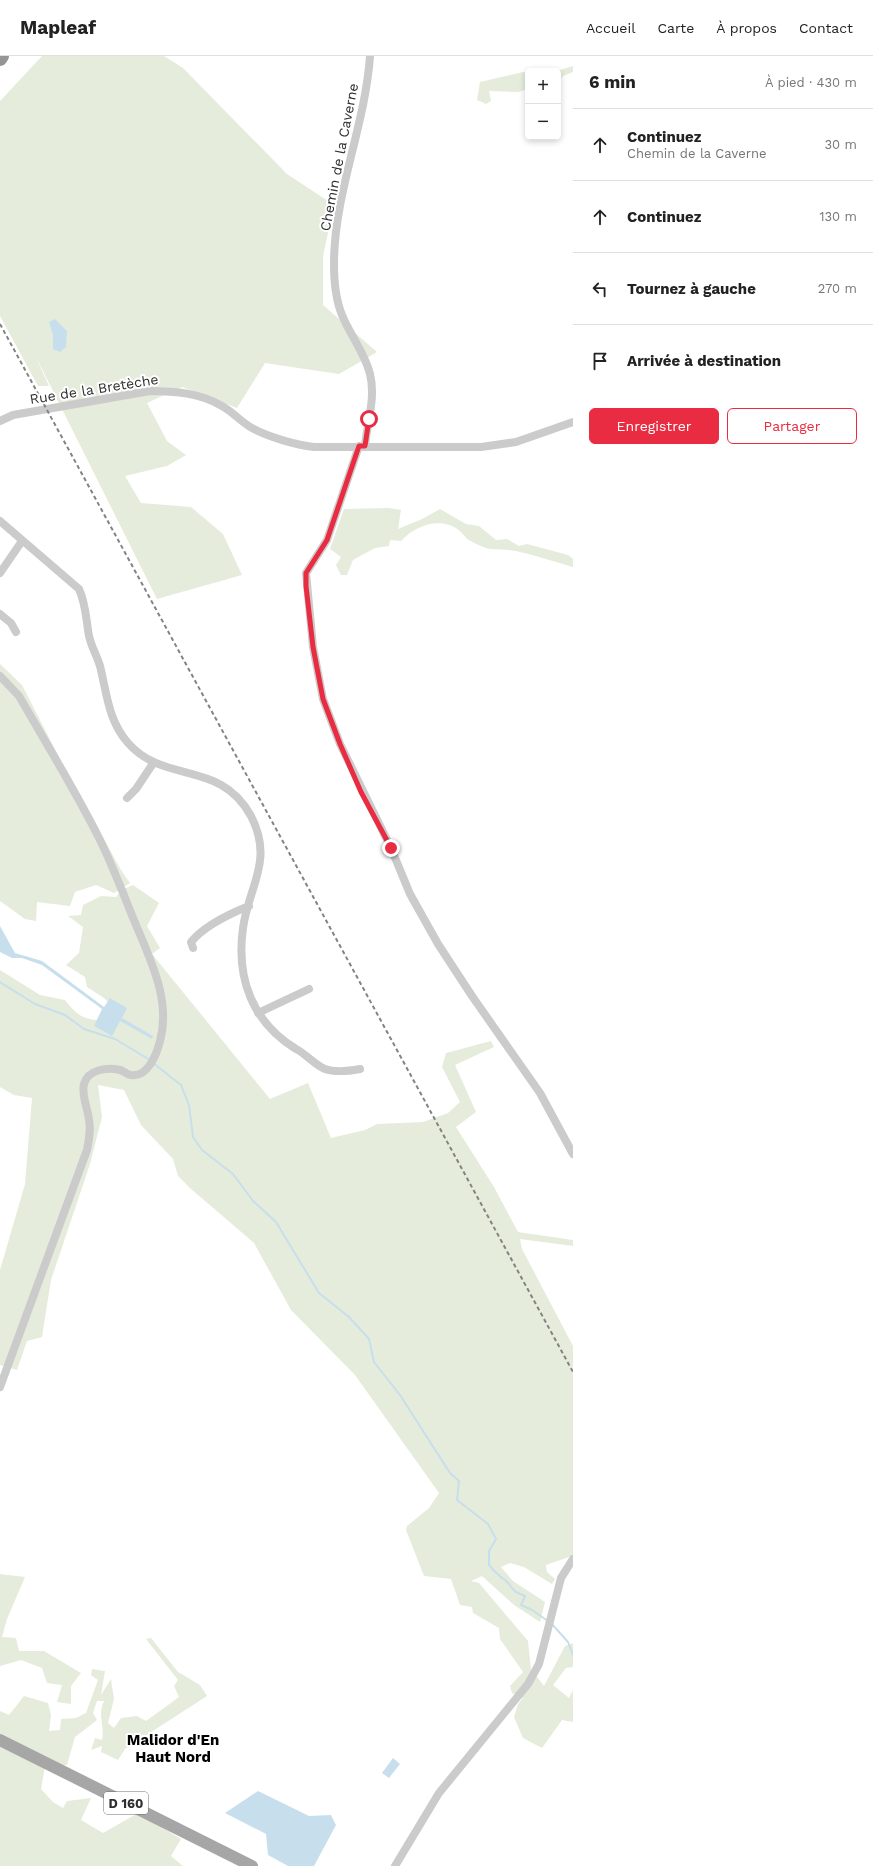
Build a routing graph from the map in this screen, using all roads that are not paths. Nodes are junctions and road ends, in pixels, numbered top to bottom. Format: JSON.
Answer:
{"nodes":[{"id":1,"x":2,"y":56,"type":"edge"},
{"id":2,"x":370,"y":56,"type":"edge"},
{"id":3,"x":0,"y":59,"type":"edge"},
{"id":4,"x":0,"y":421,"type":"edge"},
{"id":5,"x":573,"y":422,"type":"edge"},
{"id":6,"x":362,"y":446,"type":"junction"},
{"id":7,"x":0,"y":521,"type":"edge"},
{"id":8,"x":22,"y":541,"type":"junction"},
{"id":9,"x":0,"y":573,"type":"edge"},
{"id":10,"x":0,"y":614,"type":"edge"},
{"id":11,"x":16,"y":632,"type":"dead end"},
{"id":12,"x":0,"y":676,"type":"edge"},
{"id":13,"x":154,"y":762,"type":"junction"},
{"id":14,"x":127,"y":798,"type":"dead end"},
{"id":15,"x":249,"y":906,"type":"junction"},
{"id":16,"x":193,"y":948,"type":"dead end"},
{"id":17,"x":309,"y":989,"type":"dead end"},
{"id":18,"x":258,"y":1013,"type":"junction"},
{"id":19,"x":360,"y":1069,"type":"dead end"},
{"id":20,"x":573,"y":1154,"type":"edge"},
{"id":21,"x":0,"y":1387,"type":"edge"},
{"id":22,"x":573,"y":1559,"type":"edge"},
{"id":23,"x":0,"y":1740,"type":"edge"},
{"id":24,"x":252,"y":1866,"type":"edge"},
{"id":25,"x":395,"y":1866,"type":"edge"}],
"edges":[{"from":1,"to":3,"type":"highway"},
{"from":2,"to":6,"type":"street","name":"Chemin de la Caverne"},
{"from":4,"to":6,"type":"street","name":"Rue de la Bretèche"},
{"from":5,"to":6,"type":"street","name":"Rue de la Bretèche"},
{"from":6,"to":20,"type":"street","name":"Chemin de la Caverne"},
{"from":7,"to":8,"type":"street"},
{"from":8,"to":9,"type":"street"},
{"from":8,"to":13,"type":"street"},
{"from":10,"to":11,"type":"street"},
{"from":12,"to":21,"type":"street"},
{"from":13,"to":14,"type":"street"},
{"from":13,"to":15,"type":"street"},
{"from":15,"to":16,"type":"street"},
{"from":15,"to":18,"type":"street"},
{"from":17,"to":18,"type":"street"},
{"from":18,"to":19,"type":"street"},
{"from":22,"to":25,"type":"street"},
{"from":23,"to":24,"type":"main road","number":"D 160"}]}
